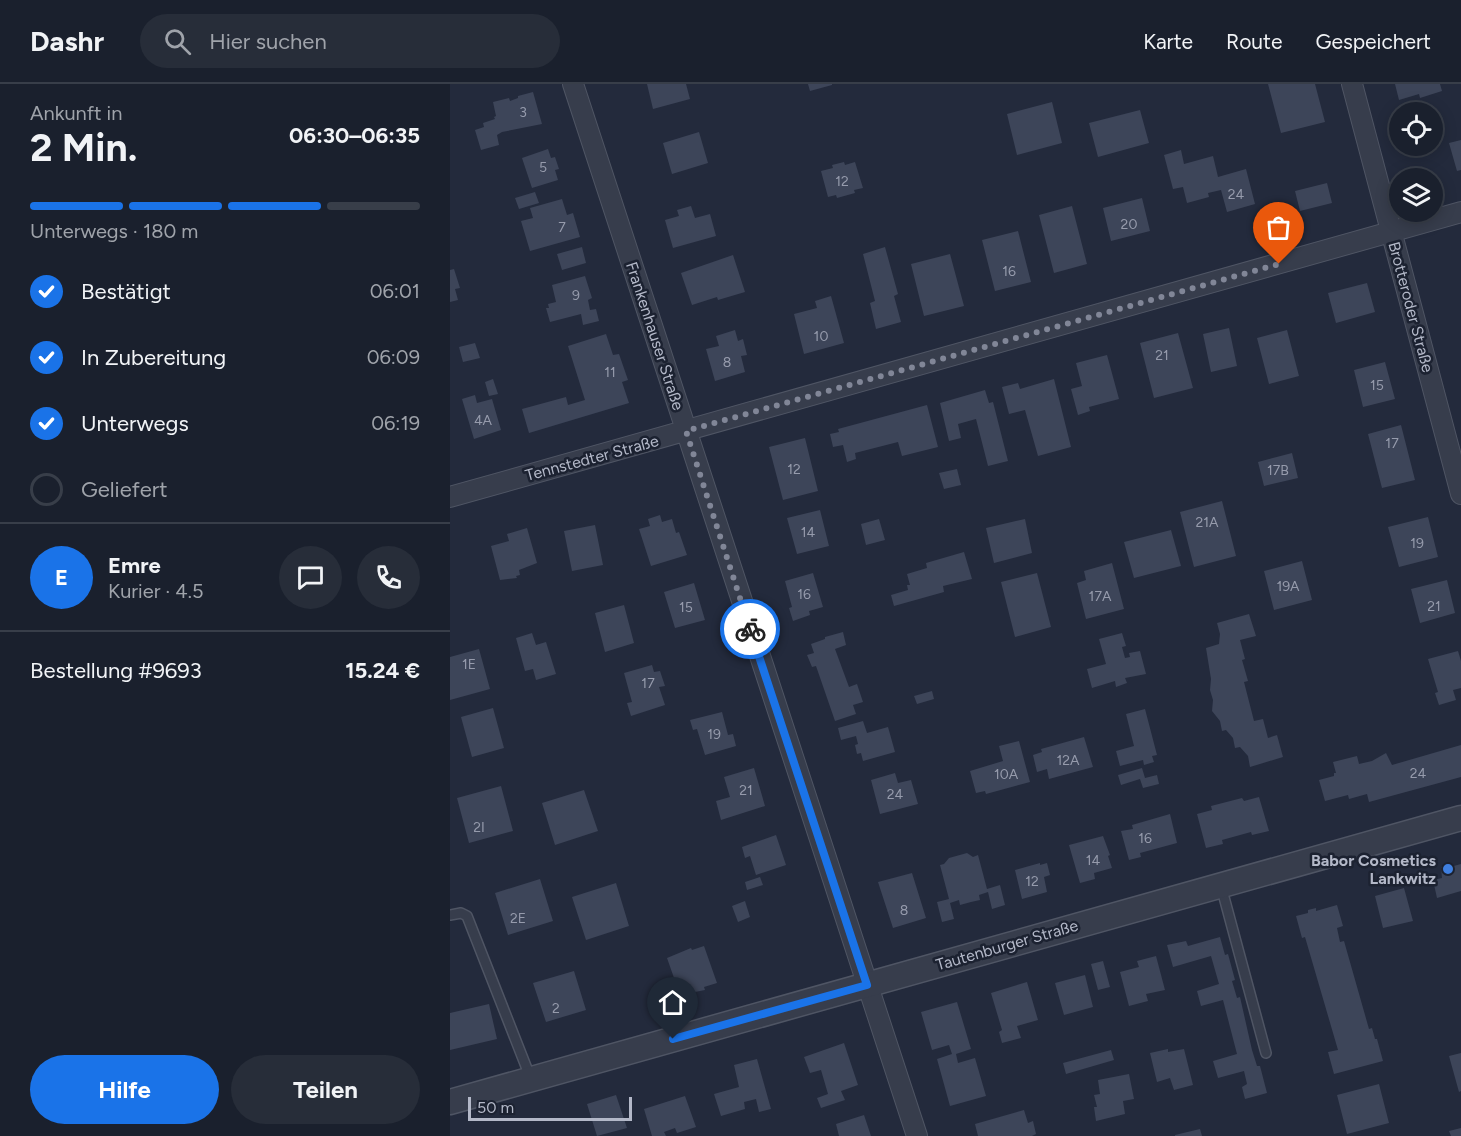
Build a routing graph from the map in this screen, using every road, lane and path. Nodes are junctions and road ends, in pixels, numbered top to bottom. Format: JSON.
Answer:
{"nodes":[{"id":1,"x":573,"y":84,"type":"edge"},
{"id":2,"x":1352,"y":84,"type":"edge"},
{"id":3,"x":1461,"y":212,"type":"edge"},
{"id":4,"x":1392,"y":232,"type":"junction"},
{"id":5,"x":686,"y":431,"type":"junction"},
{"id":6,"x":1461,"y":494,"type":"edge"},
{"id":7,"x":450,"y":497,"type":"edge"},
{"id":8,"x":1461,"y":818,"type":"edge"},
{"id":9,"x":1221,"y":886,"type":"junction"},
{"id":10,"x":450,"y":915,"type":"edge"},
{"id":11,"x":867,"y":985,"type":"junction"},
{"id":12,"x":1266,"y":1053,"type":"dead end"},
{"id":13,"x":542,"y":1076,"type":"junction"},
{"id":14,"x":450,"y":1102,"type":"edge"},
{"id":15,"x":917,"y":1136,"type":"edge"}],
"edges":[{"from":1,"to":5,"type":"street","name":"Frankenhauser Straße"},
{"from":2,"to":4,"type":"street","name":"Brotteroder Straße"},
{"from":3,"to":4,"type":"street","name":"Tennstedter Straße"},
{"from":4,"to":5,"type":"street","name":"Tennstedter Straße"},
{"from":4,"to":6,"type":"street","name":"Brotteroder Straße"},
{"from":5,"to":7,"type":"street","name":"Tennstedter Straße"},
{"from":5,"to":11,"type":"street","name":"Frankenhauser Straße"},
{"from":8,"to":9,"type":"street","name":"Tautenburger Straße"},
{"from":9,"to":11,"type":"street","name":"Tautenburger Straße"},
{"from":9,"to":12,"type":"lane"},
{"from":10,"to":13,"type":"lane"},
{"from":11,"to":13,"type":"street","name":"Tautenburger Straße"},
{"from":11,"to":15,"type":"street","name":"Frankenhauser Straße"},
{"from":13,"to":14,"type":"street","name":"Tautenburger Straße"}]}
